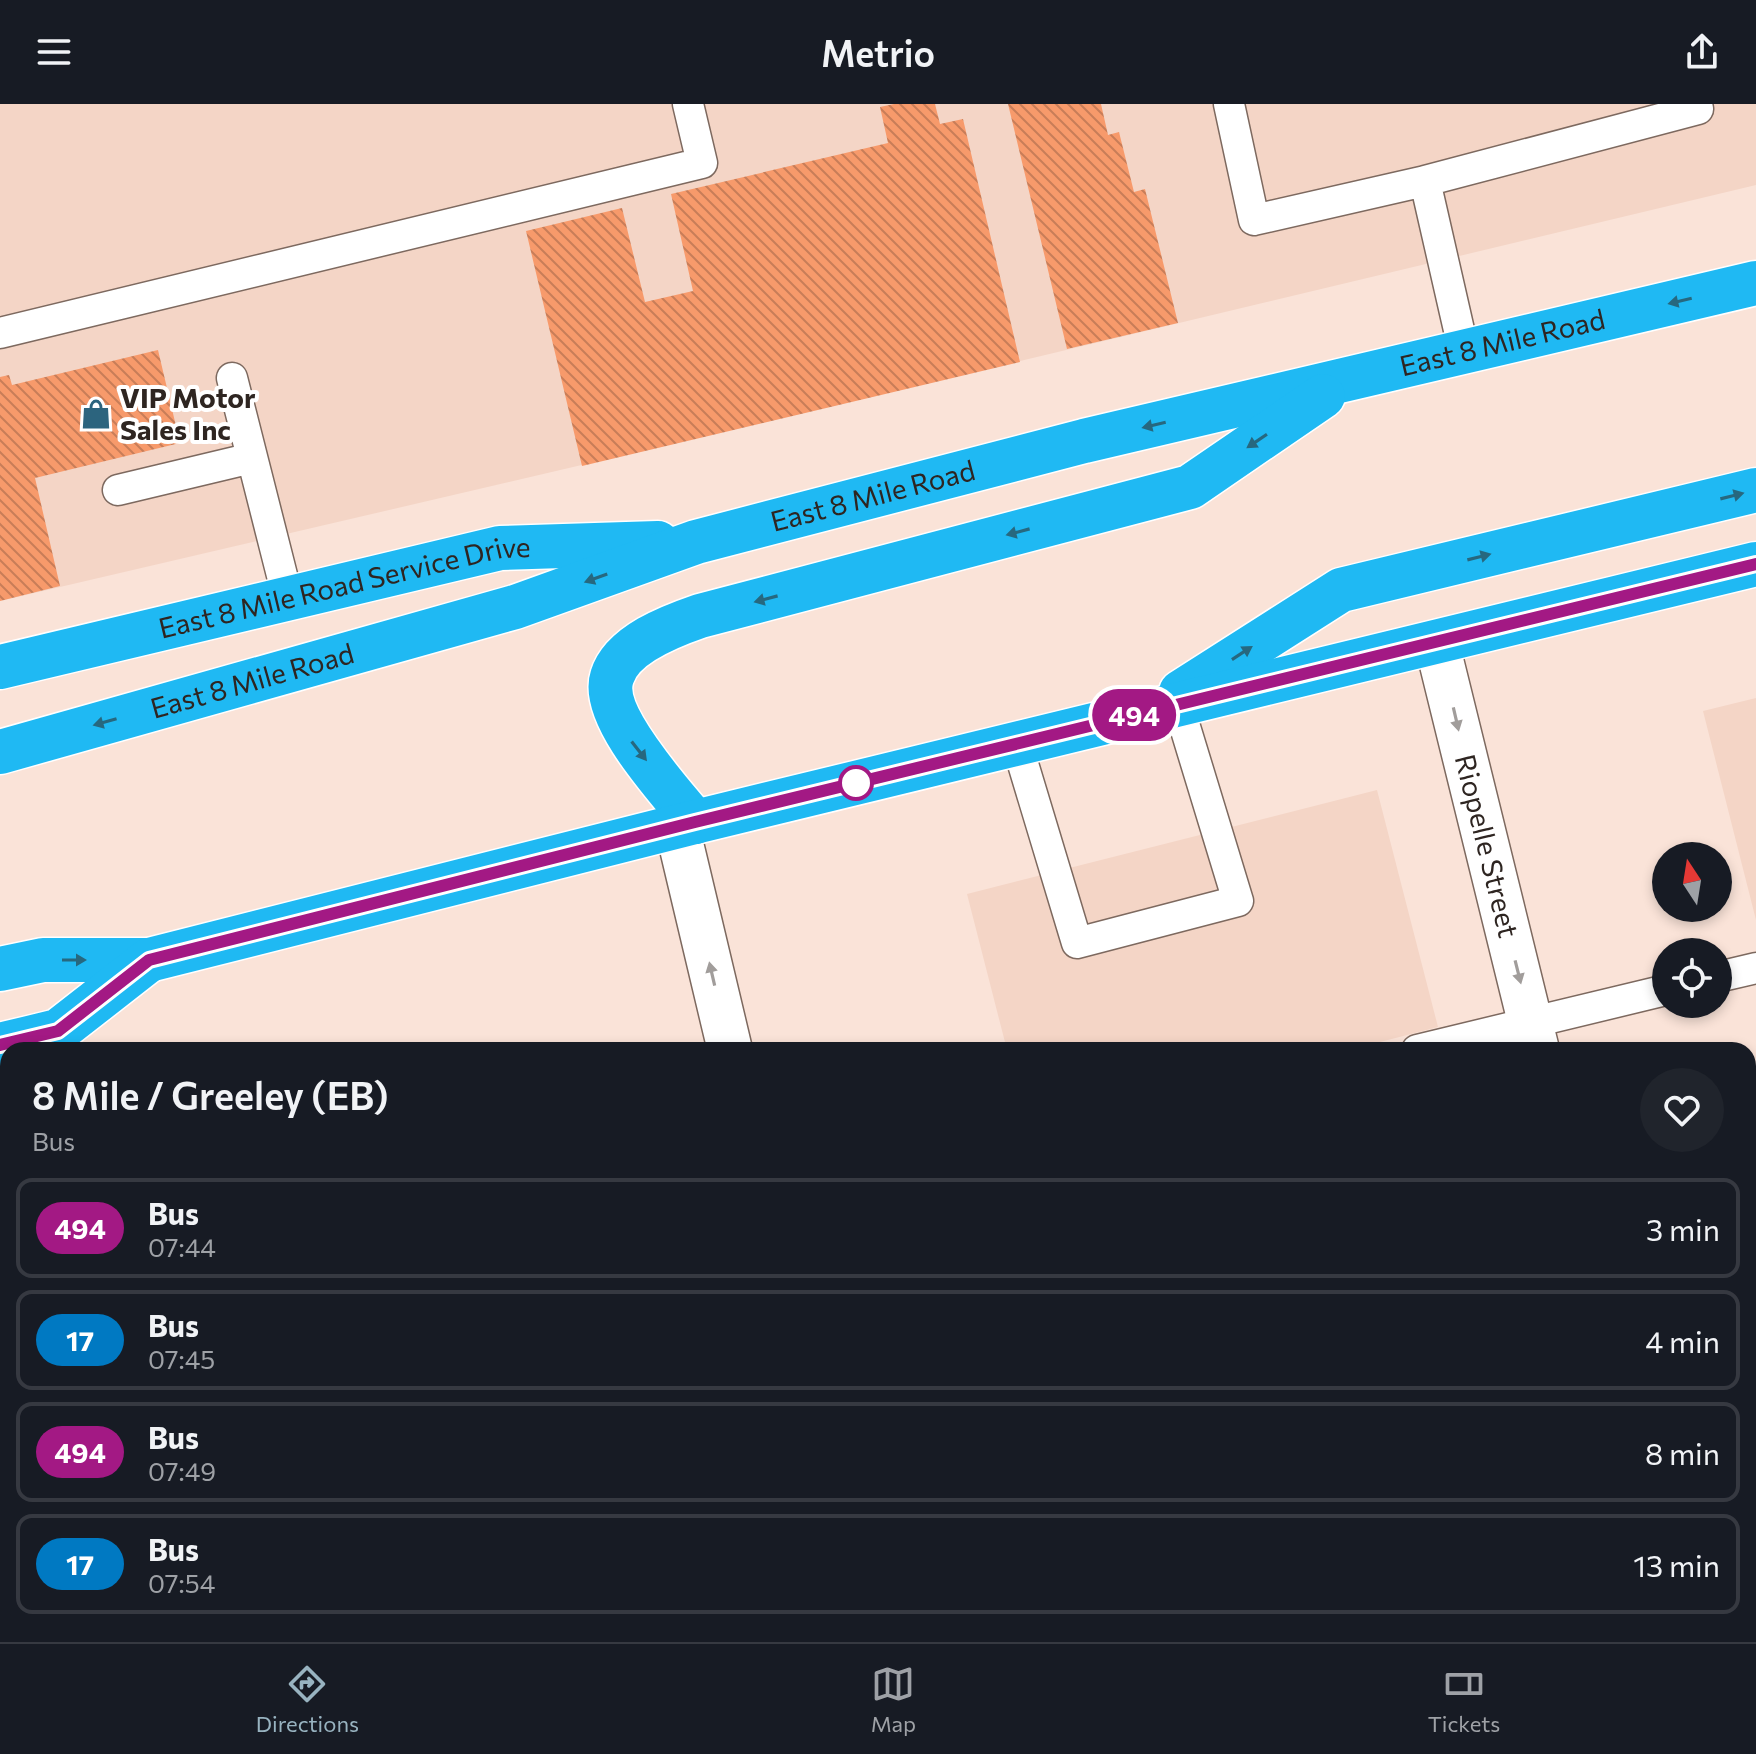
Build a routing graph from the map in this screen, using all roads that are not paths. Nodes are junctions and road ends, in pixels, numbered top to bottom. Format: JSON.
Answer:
{"nodes":[{"id":1,"x":688,"y":104,"type":"edge"},
{"id":2,"x":1229,"y":104,"type":"edge"},
{"id":3,"x":1697,"y":104,"type":"edge"},
{"id":4,"x":1425,"y":181,"type":"junction"},
{"id":5,"x":1756,"y":283,"type":"edge"},
{"id":6,"x":0,"y":333,"type":"edge"},
{"id":7,"x":1464,"y":352,"type":"junction"},
{"id":8,"x":232,"y":378,"type":"dead end"},
{"id":9,"x":1345,"y":381,"type":"junction"},
{"id":10,"x":252,"y":458,"type":"junction"},
{"id":11,"x":118,"y":490,"type":"dead end"},
{"id":12,"x":1756,"y":490,"type":"edge"},
{"id":13,"x":696,"y":542,"type":"junction"},
{"id":14,"x":1756,"y":564,"type":"edge"},
{"id":15,"x":288,"y":599,"type":"junction"},
{"id":16,"x":1437,"y":644,"type":"junction"},
{"id":17,"x":0,"y":667,"type":"edge"},
{"id":18,"x":1165,"y":707,"type":"junction"},
{"id":19,"x":1017,"y":744,"type":"junction"},
{"id":20,"x":0,"y":752,"type":"edge"},
{"id":21,"x":686,"y":824,"type":"junction"},
{"id":22,"x":149,"y":960,"type":"junction"},
{"id":23,"x":1756,"y":968,"type":"edge"},
{"id":24,"x":0,"y":969,"type":"edge"},
{"id":25,"x":1732,"y":974,"type":"edge"},
{"id":26,"x":1652,"y":995,"type":"edge"},
{"id":27,"x":1533,"y":1036,"type":"edge"},
{"id":28,"x":60,"y":1040,"type":"edge"},
{"id":29,"x":36,"y":1042,"type":"edge"},
{"id":30,"x":728,"y":1042,"type":"edge"},
{"id":31,"x":1483,"y":1042,"type":"edge"}],
"edges":[{"from":1,"to":6,"type":"lane"},
{"from":2,"to":4,"type":"lane"},
{"from":3,"to":4,"type":"lane"},
{"from":4,"to":7,"type":"lane"},
{"from":5,"to":7,"type":"highway","name":"East 8 Mile Road","one_way":true},
{"from":7,"to":9,"type":"highway","name":"East 8 Mile Road"},
{"from":8,"to":10,"type":"lane"},
{"from":9,"to":13,"type":"highway","name":"East 8 Mile Road","one_way":true},
{"from":9,"to":21,"type":"highway","one_way":true},
{"from":10,"to":11,"type":"lane"},
{"from":10,"to":15,"type":"lane"},
{"from":18,"to":12,"type":"highway","one_way":true},
{"from":13,"to":15,"type":"highway","name":"East 8 Mile Road Service Drive"},
{"from":13,"to":20,"type":"highway","name":"East 8 Mile Road","one_way":true},
{"from":14,"to":16,"type":"highway"},
{"from":15,"to":17,"type":"highway","name":"East 8 Mile Road Service Drive"},
{"from":16,"to":18,"type":"highway"},
{"from":16,"to":27,"type":"street","name":"Riopelle Street","one_way":true},
{"from":18,"to":19,"type":"highway"},
{"from":18,"to":19,"type":"lane"},
{"from":19,"to":21,"type":"highway"},
{"from":21,"to":22,"type":"highway"},
{"from":30,"to":21,"type":"street","one_way":true},
{"from":24,"to":22,"type":"highway","one_way":true},
{"from":22,"to":28,"type":"highway"},
{"from":23,"to":25,"type":"lane"},
{"from":26,"to":27,"type":"lane"},
{"from":27,"to":31,"type":"lane"},
{"from":28,"to":29,"type":"highway"}]}
